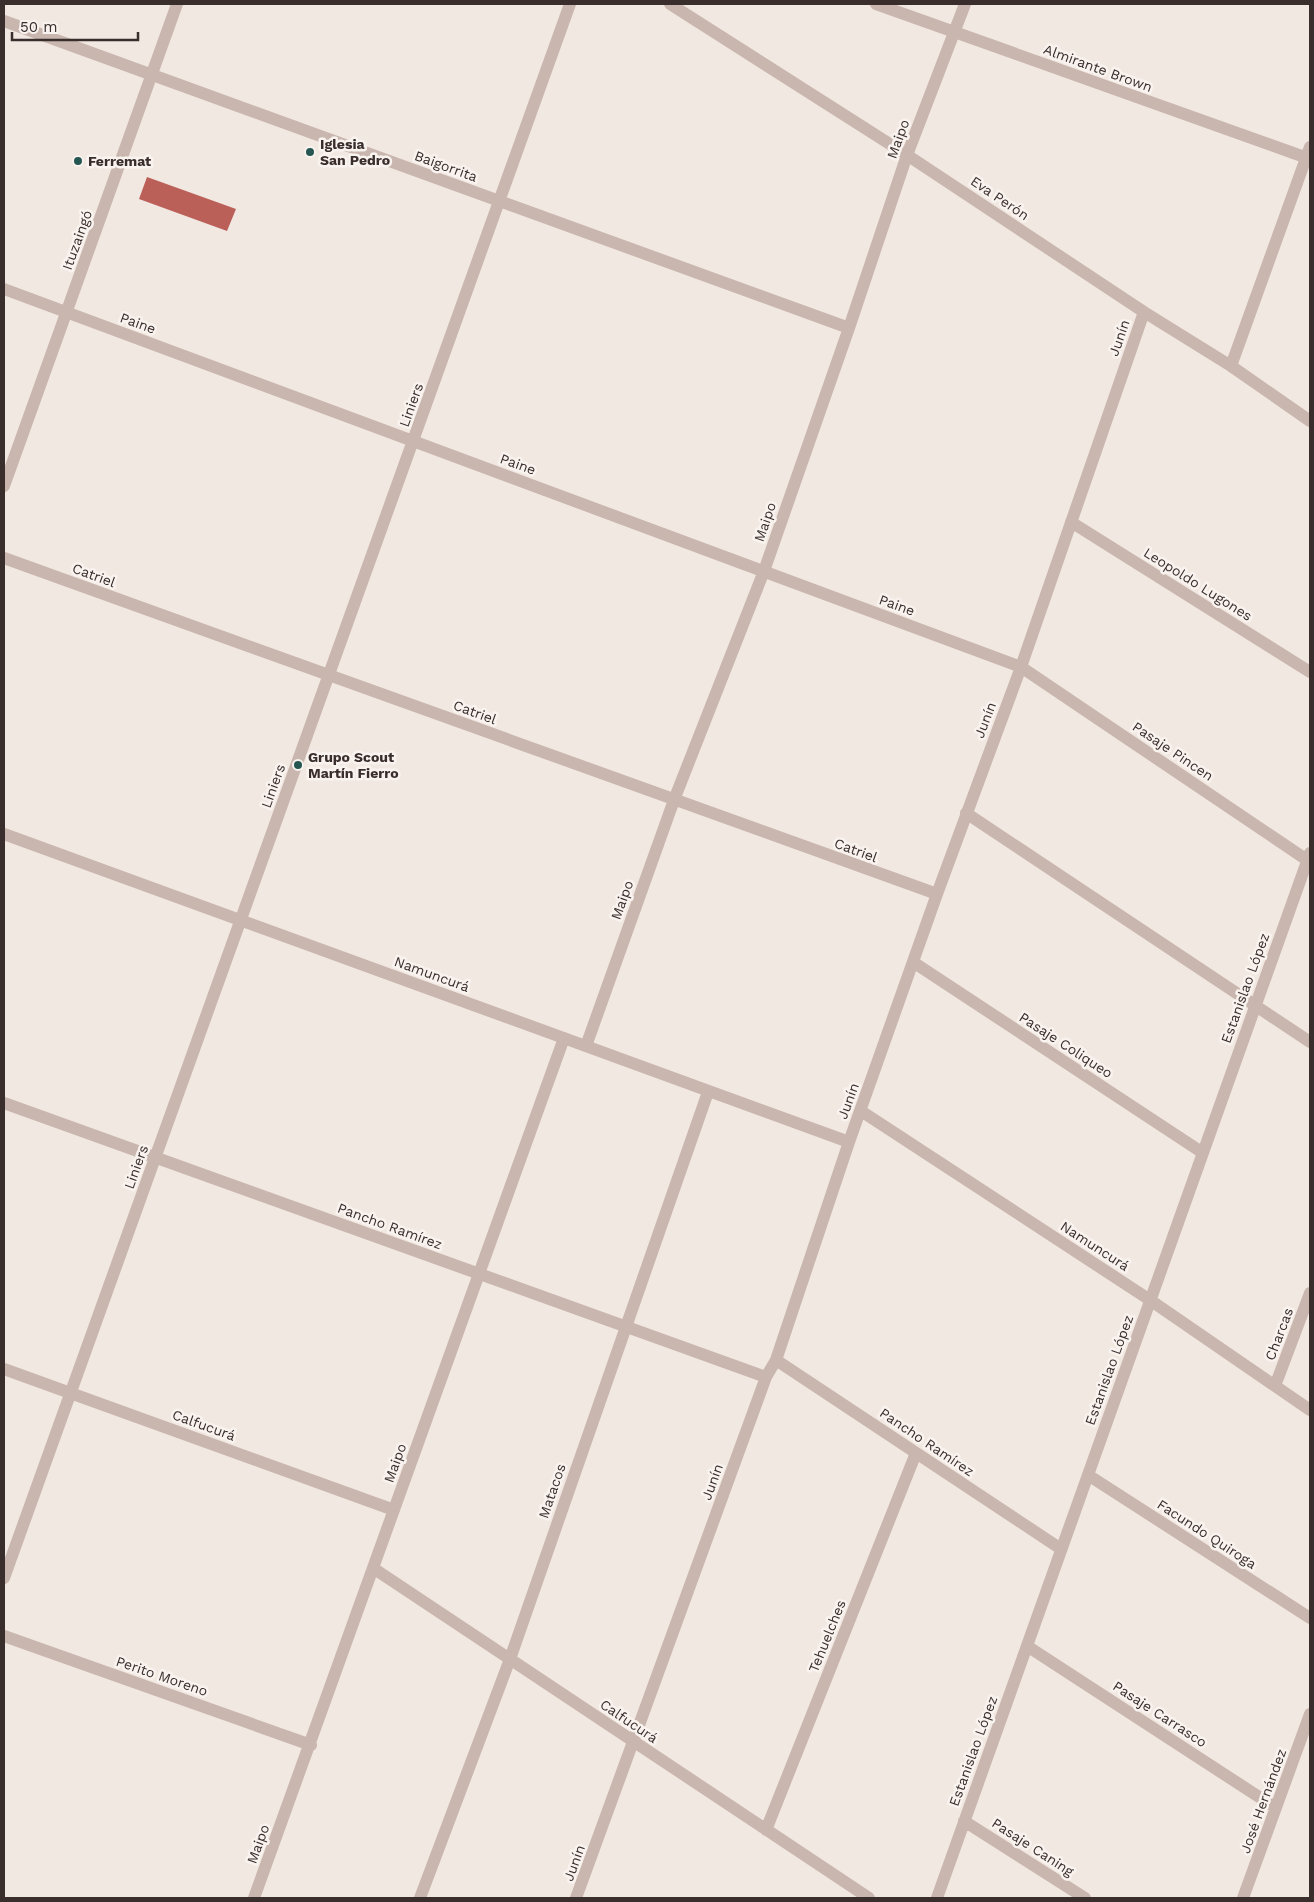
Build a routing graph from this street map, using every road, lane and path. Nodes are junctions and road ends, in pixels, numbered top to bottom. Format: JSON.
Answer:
{"nodes":[{"id":1,"x":177,"y":4,"type":"edge"},
{"id":2,"x":570,"y":4,"type":"edge"},
{"id":3,"x":670,"y":4,"type":"edge"},
{"id":4,"x":876,"y":4,"type":"edge"},
{"id":5,"x":965,"y":4,"type":"edge"},
{"id":6,"x":4,"y":21,"type":"edge"},
{"id":7,"x":954,"y":32,"type":"junction"},
{"id":8,"x":152,"y":75,"type":"junction"},
{"id":9,"x":907,"y":155,"type":"junction"},
{"id":10,"x":1309,"y":155,"type":"edge"},
{"id":11,"x":500,"y":202,"type":"junction"},
{"id":12,"x":4,"y":289,"type":"edge"},
{"id":13,"x":66,"y":312,"type":"junction"},
{"id":14,"x":1144,"y":312,"type":"junction"},
{"id":15,"x":849,"y":328,"type":"junction"},
{"id":16,"x":1232,"y":366,"type":"junction"},
{"id":17,"x":1310,"y":421,"type":"edge"},
{"id":18,"x":413,"y":441,"type":"junction"},
{"id":19,"x":4,"y":486,"type":"edge"},
{"id":20,"x":1071,"y":522,"type":"junction"},
{"id":21,"x":4,"y":558,"type":"edge"},
{"id":22,"x":764,"y":571,"type":"junction"},
{"id":23,"x":1021,"y":667,"type":"junction"},
{"id":24,"x":1310,"y":672,"type":"edge"},
{"id":25,"x":329,"y":676,"type":"junction"},
{"id":26,"x":674,"y":800,"type":"junction"},
{"id":27,"x":966,"y":813,"type":"junction"},
{"id":28,"x":4,"y":834,"type":"edge"},
{"id":29,"x":1309,"y":856,"type":"edge"},
{"id":30,"x":937,"y":894,"type":"junction"},
{"id":31,"x":241,"y":920,"type":"junction"},
{"id":32,"x":913,"y":962,"type":"junction"},
{"id":33,"x":1255,"y":1005,"type":"junction"},
{"id":34,"x":564,"y":1038,"type":"junction"},
{"id":35,"x":1310,"y":1042,"type":"edge"},
{"id":36,"x":586,"y":1046,"type":"junction"},
{"id":37,"x":708,"y":1092,"type":"junction"},
{"id":38,"x":4,"y":1104,"type":"edge"},
{"id":39,"x":861,"y":1111,"type":"junction"},
{"id":40,"x":850,"y":1142,"type":"junction"},
{"id":41,"x":1203,"y":1153,"type":"junction"},
{"id":42,"x":155,"y":1158,"type":"junction"},
{"id":43,"x":479,"y":1274,"type":"junction"},
{"id":44,"x":1310,"y":1293,"type":"edge"},
{"id":45,"x":1150,"y":1300,"type":"junction"},
{"id":46,"x":625,"y":1325,"type":"junction"},
{"id":47,"x":776,"y":1360,"type":"junction"},
{"id":48,"x":4,"y":1369,"type":"edge"},
{"id":49,"x":766,"y":1377,"type":"junction"},
{"id":50,"x":1275,"y":1386,"type":"junction"},
{"id":51,"x":71,"y":1393,"type":"junction"},
{"id":52,"x":1310,"y":1410,"type":"edge"},
{"id":53,"x":916,"y":1453,"type":"junction"},
{"id":54,"x":1088,"y":1475,"type":"junction"},
{"id":55,"x":394,"y":1510,"type":"junction"},
{"id":56,"x":1061,"y":1549,"type":"junction"},
{"id":57,"x":373,"y":1568,"type":"junction"},
{"id":58,"x":4,"y":1578,"type":"edge"},
{"id":59,"x":1310,"y":1618,"type":"edge"},
{"id":60,"x":4,"y":1636,"type":"edge"},
{"id":61,"x":1027,"y":1646,"type":"junction"},
{"id":62,"x":510,"y":1659,"type":"junction"},
{"id":63,"x":1310,"y":1714,"type":"edge"},
{"id":64,"x":634,"y":1742,"type":"junction"},
{"id":65,"x":311,"y":1745,"type":"junction"},
{"id":66,"x":1276,"y":1808,"type":"junction"},
{"id":67,"x":964,"y":1821,"type":"junction"},
{"id":68,"x":766,"y":1830,"type":"junction"},
{"id":69,"x":254,"y":1898,"type":"edge"},
{"id":70,"x":420,"y":1898,"type":"edge"},
{"id":71,"x":576,"y":1898,"type":"edge"},
{"id":72,"x":869,"y":1898,"type":"edge"},
{"id":73,"x":937,"y":1898,"type":"edge"},
{"id":74,"x":1085,"y":1898,"type":"edge"},
{"id":75,"x":1244,"y":1898,"type":"edge"}],
"edges":[{"from":1,"to":8,"type":"street","name":"Ituzaingó"},
{"from":2,"to":11,"type":"street","name":"Liniers"},
{"from":3,"to":9,"type":"street","name":"Eva Perón"},
{"from":4,"to":7,"type":"street","name":"Almirante Brown"},
{"from":5,"to":7,"type":"street","name":"Maipo"},
{"from":6,"to":8,"type":"street","name":"Baigorrita"},
{"from":7,"to":9,"type":"street","name":"Maipo"},
{"from":7,"to":10,"type":"street","name":"Almirante Brown"},
{"from":8,"to":11,"type":"street","name":"Baigorrita"},
{"from":8,"to":13,"type":"street","name":"Ituzaingó"},
{"from":9,"to":14,"type":"street","name":"Eva Perón"},
{"from":9,"to":15,"type":"street","name":"Maipo"},
{"from":10,"to":16,"type":"street"},
{"from":11,"to":15,"type":"street","name":"Baigorrita"},
{"from":11,"to":18,"type":"street","name":"Liniers"},
{"from":12,"to":13,"type":"street","name":"Paine"},
{"from":13,"to":18,"type":"street","name":"Paine"},
{"from":13,"to":19,"type":"street","name":"Ituzaingó"},
{"from":14,"to":16,"type":"street","name":"Eva Perón"},
{"from":14,"to":20,"type":"street","name":"Junín"},
{"from":15,"to":22,"type":"street","name":"Maipo"},
{"from":16,"to":17,"type":"street","name":"Eva Perón"},
{"from":18,"to":22,"type":"street","name":"Paine"},
{"from":18,"to":25,"type":"street","name":"Liniers"},
{"from":20,"to":23,"type":"street","name":"Junín"},
{"from":20,"to":24,"type":"street","name":"Leopoldo Lugones"},
{"from":21,"to":25,"type":"street","name":"Catriel"},
{"from":22,"to":23,"type":"street","name":"Paine"},
{"from":22,"to":26,"type":"street","name":"Maipo"},
{"from":23,"to":27,"type":"street","name":"Junín"},
{"from":23,"to":29,"type":"street","name":"Pasaje Pincen"},
{"from":25,"to":26,"type":"street","name":"Catriel"},
{"from":25,"to":31,"type":"street","name":"Liniers"},
{"from":26,"to":30,"type":"street","name":"Catriel"},
{"from":26,"to":36,"type":"street","name":"Maipo"},
{"from":27,"to":30,"type":"street","name":"Junín"},
{"from":27,"to":33,"type":"street"},
{"from":28,"to":31,"type":"street","name":"Namuncurá"},
{"from":29,"to":33,"type":"street","name":"Estanislao López"},
{"from":30,"to":32,"type":"street","name":"Junín"},
{"from":31,"to":34,"type":"street","name":"Namuncurá"},
{"from":31,"to":42,"type":"street","name":"Liniers"},
{"from":32,"to":39,"type":"street","name":"Junín"},
{"from":32,"to":41,"type":"street","name":"Pasaje Coliqueo"},
{"from":33,"to":35,"type":"street"},
{"from":33,"to":41,"type":"street","name":"Estanislao López"},
{"from":34,"to":36,"type":"street","name":"Namuncurá"},
{"from":34,"to":43,"type":"street","name":"Maipo"},
{"from":36,"to":37,"type":"street","name":"Namuncurá"},
{"from":37,"to":40,"type":"street","name":"Namuncurá"},
{"from":37,"to":46,"type":"street","name":"Matacos"},
{"from":38,"to":42,"type":"street","name":"Pancho Ramírez"},
{"from":39,"to":40,"type":"street","name":"Junín"},
{"from":39,"to":45,"type":"street","name":"Namuncurá"},
{"from":40,"to":47,"type":"street","name":"Junín"},
{"from":41,"to":45,"type":"street","name":"Estanislao López"},
{"from":42,"to":43,"type":"street","name":"Pancho Ramírez"},
{"from":42,"to":51,"type":"street","name":"Liniers"},
{"from":43,"to":46,"type":"street","name":"Pancho Ramírez"},
{"from":43,"to":55,"type":"street","name":"Maipo"},
{"from":44,"to":50,"type":"street","name":"Charcas"},
{"from":45,"to":50,"type":"street","name":"Namuncurá"},
{"from":45,"to":54,"type":"street","name":"Estanislao López"},
{"from":46,"to":49,"type":"street","name":"Pancho Ramírez"},
{"from":46,"to":62,"type":"street","name":"Matacos"},
{"from":47,"to":49,"type":"street","name":"Junín"},
{"from":47,"to":53,"type":"street","name":"Pancho Ramírez"},
{"from":48,"to":51,"type":"street","name":"Calfucurá"},
{"from":49,"to":64,"type":"street","name":"Junín"},
{"from":50,"to":52,"type":"street","name":"Namuncurá"},
{"from":51,"to":55,"type":"street","name":"Calfucurá"},
{"from":51,"to":58,"type":"street","name":"Liniers"},
{"from":53,"to":56,"type":"street","name":"Pancho Ramírez"},
{"from":53,"to":68,"type":"street","name":"Tehuelches"},
{"from":54,"to":56,"type":"street","name":"Estanislao López"},
{"from":54,"to":59,"type":"street","name":"Facundo Quiroga"},
{"from":55,"to":57,"type":"street","name":"Maipo"},
{"from":56,"to":61,"type":"street","name":"Estanislao López"},
{"from":57,"to":62,"type":"street","name":"Calfucurá"},
{"from":57,"to":65,"type":"street","name":"Maipo"},
{"from":60,"to":65,"type":"street","name":"Perito Moreno"},
{"from":61,"to":66,"type":"street","name":"Pasaje Carrasco"},
{"from":61,"to":67,"type":"street","name":"Estanislao López"},
{"from":62,"to":64,"type":"street","name":"Calfucurá"},
{"from":62,"to":70,"type":"street","name":"Matacos"},
{"from":63,"to":66,"type":"street","name":"José Hernández"},
{"from":64,"to":68,"type":"street","name":"Calfucurá"},
{"from":64,"to":71,"type":"street","name":"Junín"},
{"from":65,"to":69,"type":"street","name":"Maipo"},
{"from":66,"to":75,"type":"street","name":"José Hernández"},
{"from":67,"to":73,"type":"street","name":"Estanislao López"},
{"from":67,"to":74,"type":"street","name":"Pasaje Caning"},
{"from":68,"to":72,"type":"street","name":"Calfucurá"}]}
